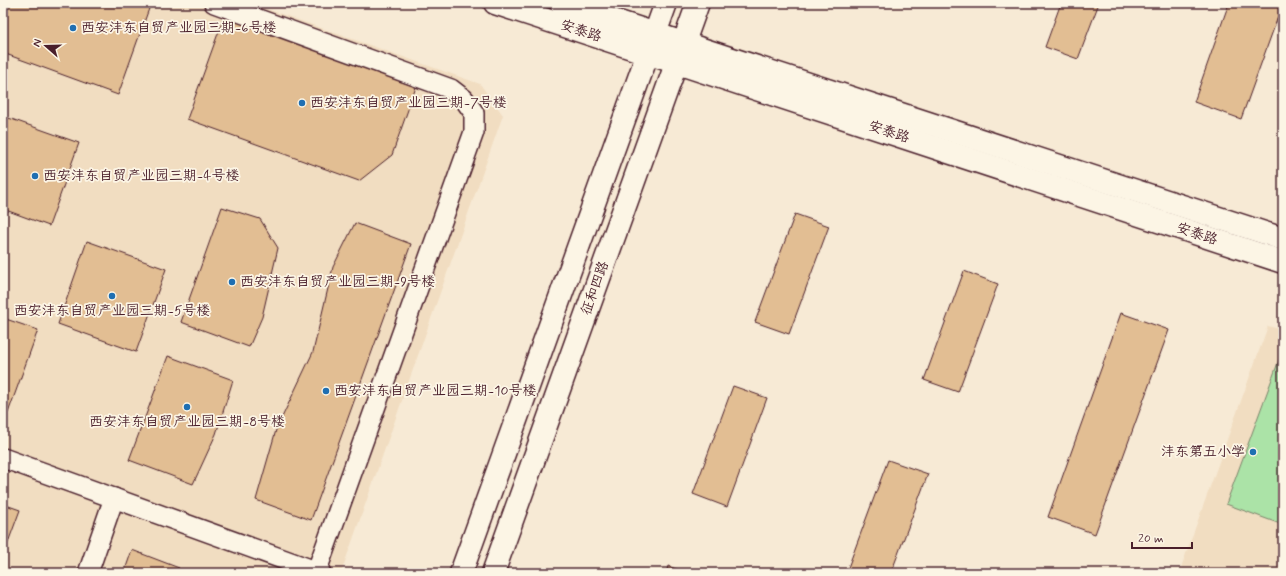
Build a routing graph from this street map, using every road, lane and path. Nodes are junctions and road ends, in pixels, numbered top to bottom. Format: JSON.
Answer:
{"nodes":[{"id":1,"x":214,"y":3,"type":"edge"},
{"id":2,"x":495,"y":3,"type":"edge"},
{"id":3,"x":561,"y":3,"type":"edge"},
{"id":4,"x":666,"y":3,"type":"edge"},
{"id":5,"x":698,"y":3,"type":"edge"},
{"id":6,"x":651,"y":44,"type":"junction"},
{"id":7,"x":680,"y":53,"type":"junction"},
{"id":8,"x":1283,"y":239,"type":"edge"},
{"id":9,"x":1283,"y":262,"type":"edge"},
{"id":10,"x":3,"y":458,"type":"edge"},
{"id":11,"x":114,"y":498,"type":"junction"},
{"id":12,"x":318,"y":572,"type":"edge"},
{"id":13,"x":88,"y":573,"type":"edge"},
{"id":14,"x":461,"y":573,"type":"edge"},
{"id":15,"x":493,"y":573,"type":"edge"}],
"edges":[{"from":1,"to":12,"type":"street"},
{"from":2,"to":6,"type":"street","name":"安泰路"},
{"from":3,"to":6,"type":"street","name":"安泰路"},
{"from":4,"to":6,"type":"street","name":"征和四路"},
{"from":5,"to":7,"type":"street","name":"征和四路"},
{"from":6,"to":7,"type":"street","name":"安泰路"},
{"from":6,"to":14,"type":"street","name":"征和四路"},
{"from":7,"to":8,"type":"street","name":"安泰路"},
{"from":7,"to":9,"type":"street","name":"安泰路"},
{"from":7,"to":15,"type":"street","name":"征和四路"},
{"from":10,"to":11,"type":"street"},
{"from":11,"to":12,"type":"street"},
{"from":11,"to":13,"type":"street"}]}
